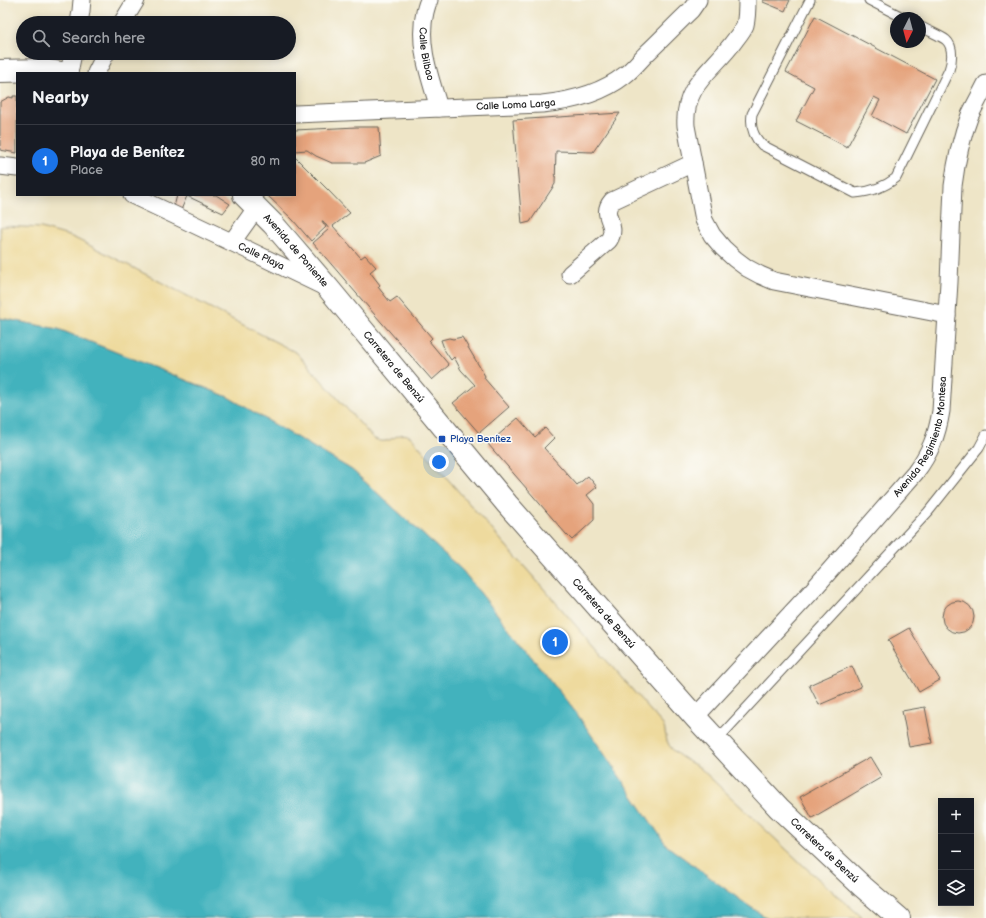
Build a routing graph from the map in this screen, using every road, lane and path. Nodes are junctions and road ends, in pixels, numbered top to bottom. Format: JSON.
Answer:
{"nodes":[{"id":1,"x":82,"y":0,"type":"edge"},
{"id":2,"x":136,"y":0,"type":"edge"},
{"id":3,"x":429,"y":0,"type":"edge"},
{"id":4,"x":698,"y":0,"type":"edge"},
{"id":5,"x":747,"y":0,"type":"edge"},
{"id":6,"x":810,"y":0,"type":"edge"},
{"id":7,"x":869,"y":0,"type":"edge"},
{"id":8,"x":883,"y":3,"type":"edge"},
{"id":9,"x":896,"y":12,"type":"edge"},
{"id":10,"x":80,"y":16,"type":"edge"},
{"id":11,"x":126,"y":16,"type":"edge"},
{"id":12,"x":926,"y":29,"type":"edge"},
{"id":13,"x":71,"y":60,"type":"edge"},
{"id":14,"x":102,"y":60,"type":"edge"},
{"id":15,"x":16,"y":72,"type":"edge"},
{"id":16,"x":17,"y":72,"type":"edge"},
{"id":17,"x":56,"y":72,"type":"edge"},
{"id":18,"x":68,"y":72,"type":"edge"},
{"id":19,"x":96,"y":72,"type":"edge"},
{"id":20,"x":4,"y":73,"type":"edge"},
{"id":21,"x":986,"y":84,"type":"edge"},
{"id":22,"x":439,"y":108,"type":"junction"},
{"id":23,"x":296,"y":114,"type":"edge"},
{"id":24,"x":693,"y":163,"type":"junction"},
{"id":25,"x":0,"y":166,"type":"edge"},
{"id":26,"x":16,"y":168,"type":"edge"},
{"id":27,"x":134,"y":196,"type":"edge"},
{"id":28,"x":250,"y":201,"type":"edge"},
{"id":29,"x":232,"y":242,"type":"junction"},
{"id":30,"x":570,"y":274,"type":"dead end"},
{"id":31,"x":329,"y":289,"type":"junction"},
{"id":32,"x":947,"y":315,"type":"junction"},
{"id":33,"x":986,"y":435,"type":"edge"},
{"id":34,"x":695,"y":717,"type":"junction"},
{"id":35,"x":716,"y":740,"type":"junction"},
{"id":36,"x":900,"y":918,"type":"edge"}],
"edges":[{"from":1,"to":10,"type":"street"},
{"from":2,"to":11,"type":"street"},
{"from":3,"to":22,"type":"street","name":"Calle Bilbao"},
{"from":4,"to":22,"type":"street","name":"Calle Loma Larga"},
{"from":5,"to":24,"type":"street"},
{"from":6,"to":12,"type":"lane"},
{"from":7,"to":8,"type":"lane"},
{"from":8,"to":9,"type":"lane"},
{"from":13,"to":18,"type":"street"},
{"from":14,"to":19,"type":"street"},
{"from":15,"to":20,"type":"highway"},
{"from":16,"to":17,"type":"highway"},
{"from":21,"to":32,"type":"street","name":"Avenida Regimiento Montesa"},
{"from":22,"to":23,"type":"street","name":"Calle Loma Larga"},
{"from":24,"to":30,"type":"street"},
{"from":24,"to":32,"type":"street"},
{"from":25,"to":26,"type":"street"},
{"from":27,"to":29,"type":"street"},
{"from":28,"to":29,"type":"street","name":"Calle Playa"},
{"from":28,"to":31,"type":"highway","name":"Avenida de Poniente"},
{"from":29,"to":31,"type":"street","name":"Calle Playa"},
{"from":31,"to":34,"type":"highway","name":"Carretera de Benzú"},
{"from":32,"to":34,"type":"street","name":"Avenida Regimiento Montesa"},
{"from":33,"to":35,"type":"lane"},
{"from":34,"to":35,"type":"highway","name":"Carretera de Benzú"},
{"from":35,"to":36,"type":"highway","name":"Carretera de Benzú"}]}
